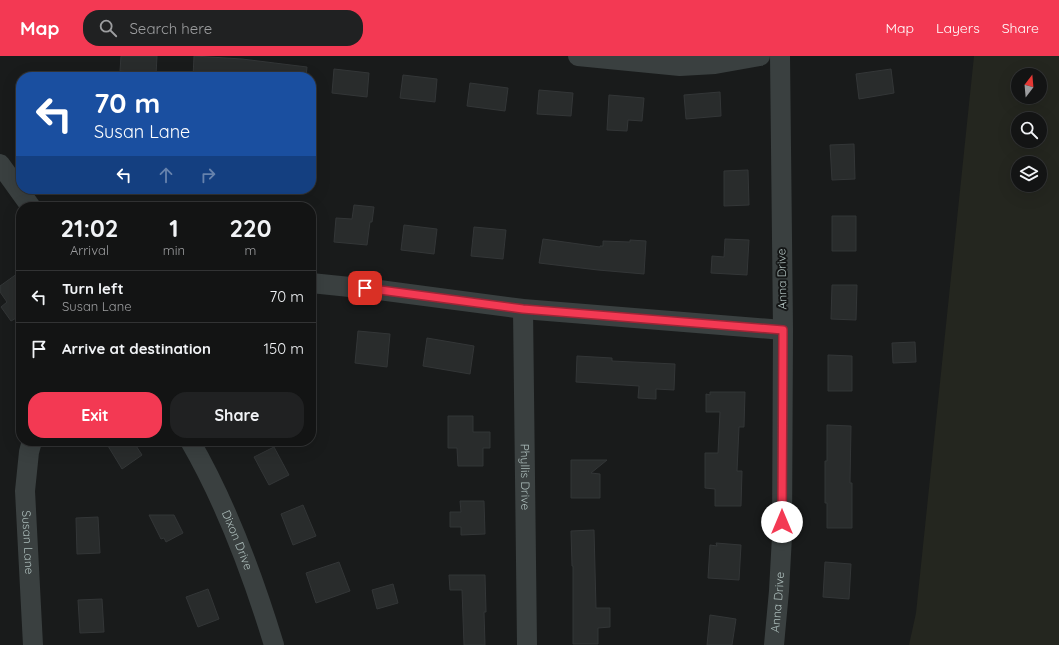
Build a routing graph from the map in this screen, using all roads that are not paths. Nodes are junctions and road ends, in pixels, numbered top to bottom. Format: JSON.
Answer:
{"nodes":[{"id":1,"x":578,"y":56,"type":"edge"},
{"id":2,"x":760,"y":56,"type":"edge"},
{"id":3,"x":780,"y":56,"type":"edge"},
{"id":4,"x":0,"y":164,"type":"edge"},
{"id":5,"x":16,"y":186,"type":"edge"},
{"id":6,"x":316,"y":284,"type":"edge"},
{"id":7,"x":523,"y":309,"type":"junction"},
{"id":8,"x":783,"y":330,"type":"junction"},
{"id":9,"x":31,"y":446,"type":"edge"},
{"id":10,"x":193,"y":446,"type":"edge"},
{"id":11,"x":33,"y":645,"type":"edge"},
{"id":12,"x":274,"y":645,"type":"edge"},
{"id":13,"x":527,"y":645,"type":"edge"},
{"id":14,"x":774,"y":645,"type":"edge"}],
"edges":[{"from":1,"to":2,"type":"street"},
{"from":3,"to":8,"type":"street","name":"Anna Drive"},
{"from":4,"to":5,"type":"street"},
{"from":6,"to":7,"type":"street"},
{"from":7,"to":8,"type":"street"},
{"from":7,"to":13,"type":"street","name":"Phyllis Drive"},
{"from":8,"to":14,"type":"street","name":"Anna Drive"},
{"from":9,"to":11,"type":"street","name":"Susan Lane"},
{"from":10,"to":12,"type":"street","name":"Dixon Drive"}]}
